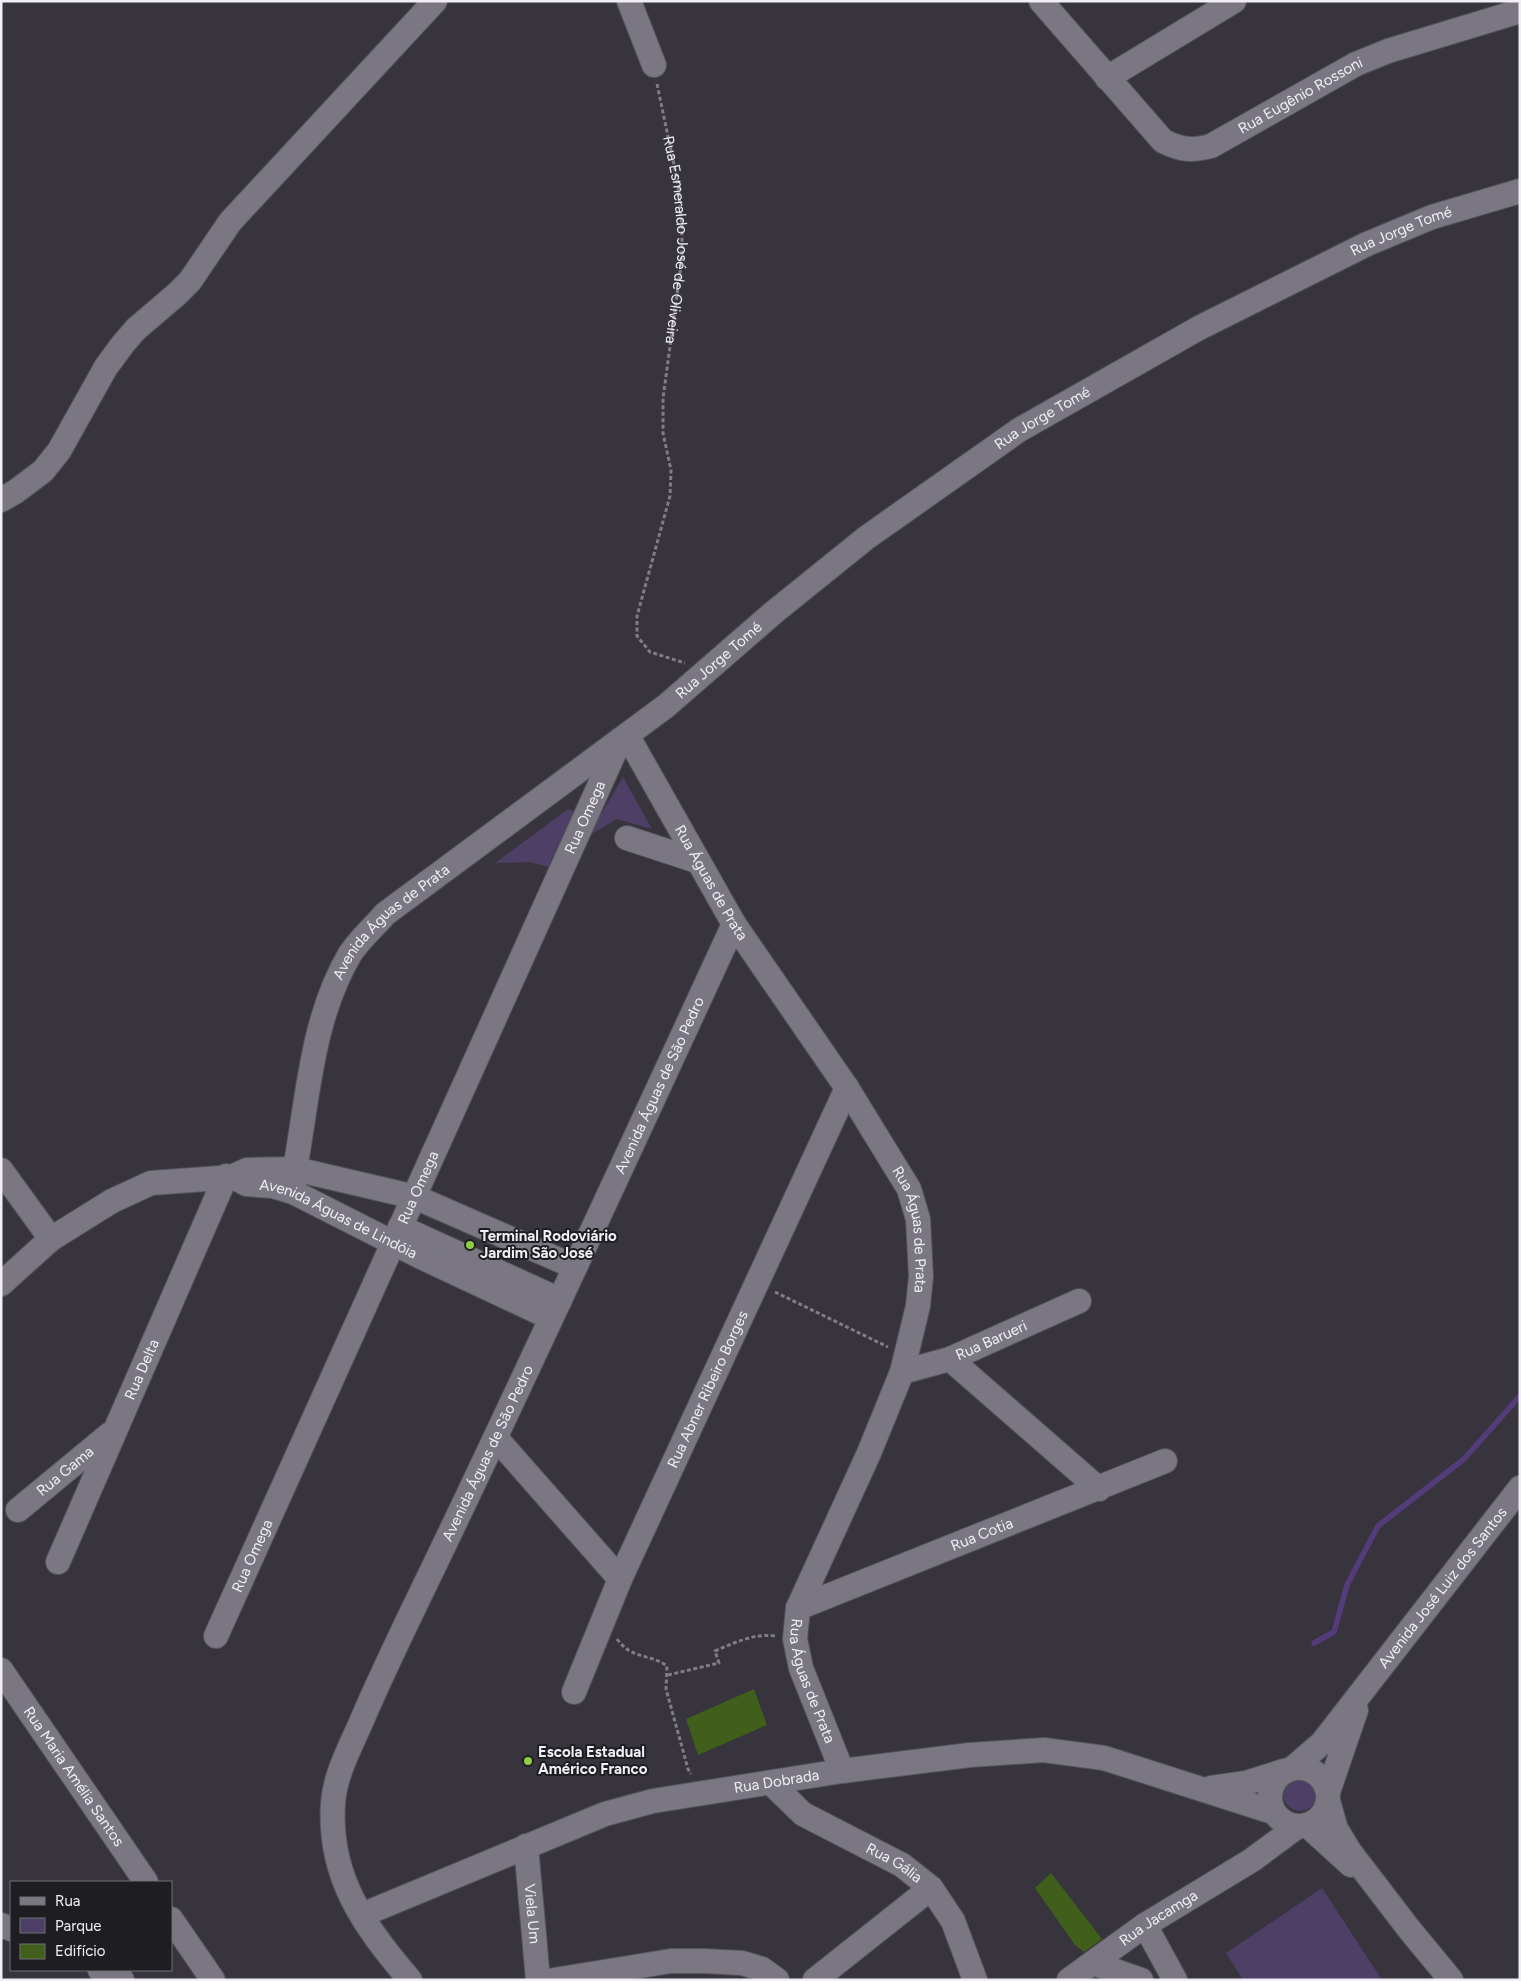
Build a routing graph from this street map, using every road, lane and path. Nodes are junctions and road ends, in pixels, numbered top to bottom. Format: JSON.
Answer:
{"nodes":[{"id":1,"x":435,"y":1,"type":"edge"},
{"id":2,"x":629,"y":1,"type":"edge"},
{"id":3,"x":1042,"y":1,"type":"edge"},
{"id":4,"x":1234,"y":1,"type":"edge"},
{"id":5,"x":1520,"y":11,"type":"edge"},
{"id":6,"x":654,"y":65,"type":"joint"},
{"id":7,"x":1107,"y":78,"type":"junction"},
{"id":8,"x":1520,"y":191,"type":"edge"},
{"id":9,"x":1,"y":500,"type":"edge"},
{"id":10,"x":708,"y":670,"type":"junction"},
{"id":11,"x":624,"y":737,"type":"junction"},
{"id":12,"x":627,"y":838,"type":"dead end"},
{"id":13,"x":696,"y":861,"type":"junction"},
{"id":14,"x":734,"y":924,"type":"junction"},
{"id":15,"x":847,"y":1088,"type":"junction"},
{"id":16,"x":1,"y":1170,"type":"edge"},
{"id":17,"x":230,"y":1176,"type":"junction"},
{"id":18,"x":294,"y":1180,"type":"junction"},
{"id":19,"x":404,"y":1218,"type":"junction"},
{"id":20,"x":50,"y":1239,"type":"junction"},
{"id":21,"x":1,"y":1284,"type":"edge"},
{"id":22,"x":758,"y":1284,"type":"junction"},
{"id":23,"x":564,"y":1292,"type":"junction"},
{"id":24,"x":1079,"y":1301,"type":"dead end"},
{"id":25,"x":950,"y":1359,"type":"junction"},
{"id":26,"x":905,"y":1364,"type":"junction"},
{"id":27,"x":114,"y":1432,"type":"junction"},
{"id":28,"x":496,"y":1438,"type":"junction"},
{"id":29,"x":1165,"y":1461,"type":"dead end"},
{"id":30,"x":1520,"y":1488,"type":"edge"},
{"id":31,"x":1099,"y":1489,"type":"junction"},
{"id":32,"x":18,"y":1510,"type":"dead end"},
{"id":33,"x":58,"y":1562,"type":"dead end"},
{"id":34,"x":620,"y":1579,"type":"junction"},
{"id":35,"x":798,"y":1608,"type":"junction"},
{"id":36,"x":604,"y":1620,"type":"junction"},
{"id":37,"x":216,"y":1636,"type":"dead end"},
{"id":38,"x":795,"y":1639,"type":"junction"},
{"id":39,"x":1,"y":1670,"type":"edge"},
{"id":40,"x":668,"y":1675,"type":"junction"},
{"id":41,"x":1364,"y":1687,"type":"junction"},
{"id":42,"x":574,"y":1692,"type":"dead end"},
{"id":43,"x":1289,"y":1770,"type":"junction"},
{"id":44,"x":842,"y":1771,"type":"junction"},
{"id":45,"x":772,"y":1783,"type":"junction"},
{"id":46,"x":1207,"y":1789,"type":"junction"},
{"id":47,"x":704,"y":1793,"type":"junction"},
{"id":48,"x":1328,"y":1796,"type":"junction"},
{"id":49,"x":1289,"y":1821,"type":"junction"},
{"id":50,"x":526,"y":1846,"type":"junction"},
{"id":51,"x":145,"y":1881,"type":"edge"},
{"id":52,"x":931,"y":1888,"type":"junction"},
{"id":53,"x":1380,"y":1890,"type":"junction"},
{"id":54,"x":362,"y":1915,"type":"junction"},
{"id":55,"x":172,"y":1920,"type":"edge"},
{"id":56,"x":1145,"y":1925,"type":"junction"},
{"id":57,"x":1093,"y":1963,"type":"junction"},
{"id":58,"x":102,"y":1971,"type":"edge"},
{"id":59,"x":667,"y":1971,"type":"edge"},
{"id":60,"x":122,"y":1980,"type":"edge"},
{"id":61,"x":213,"y":1980,"type":"edge"},
{"id":62,"x":410,"y":1980,"type":"edge"},
{"id":63,"x":538,"y":1980,"type":"edge"},
{"id":64,"x":554,"y":1980,"type":"edge"},
{"id":65,"x":777,"y":1980,"type":"edge"},
{"id":66,"x":815,"y":1980,"type":"edge"},
{"id":67,"x":975,"y":1980,"type":"edge"},
{"id":68,"x":1069,"y":1980,"type":"edge"},
{"id":69,"x":1141,"y":1980,"type":"edge"},
{"id":70,"x":1175,"y":1980,"type":"edge"},
{"id":71,"x":1452,"y":1980,"type":"edge"}],
"edges":[{"from":1,"to":9,"type":"street"},
{"from":2,"to":6,"type":"street"},
{"from":3,"to":7,"type":"street","name":"Rua Eugênio Rossoni"},
{"from":4,"to":7,"type":"street"},
{"from":5,"to":7,"type":"street","name":"Rua Eugênio Rossoni"},
{"from":6,"to":10,"type":"path","name":"Rua Esmeraldo José de Oliveira"},
{"from":8,"to":10,"type":"street","name":"Rua Jorge Tomé"},
{"from":10,"to":11,"type":"street","name":"Rua Jorge Tomé"},
{"from":11,"to":13,"type":"street","name":"Rua Águas de Prata"},
{"from":11,"to":18,"type":"street","name":"Avenida Águas de Prata"},
{"from":11,"to":19,"type":"street","name":"Rua Omega"},
{"from":12,"to":13,"type":"street"},
{"from":13,"to":14,"type":"street","name":"Rua Águas de Prata"},
{"from":14,"to":15,"type":"street","name":"Rua Águas de Prata"},
{"from":14,"to":23,"type":"street","name":"Avenida Águas de São Pedro"},
{"from":15,"to":22,"type":"street","name":"Rua Abner Ribeiro Borges"},
{"from":15,"to":26,"type":"street","name":"Rua Águas de Prata"},
{"from":16,"to":20,"type":"street"},
{"from":17,"to":18,"type":"street","name":"Avenida Águas de Lindóia"},
{"from":17,"to":20,"type":"street"},
{"from":17,"to":27,"type":"street","name":"Rua Delta"},
{"from":18,"to":19,"type":"street","name":"Avenida Águas de Lindóia"},
{"from":18,"to":19,"type":"street","name":"Avenida Águas de Lindóia"},
{"from":19,"to":23,"type":"street","name":"Avenida Águas de Lindóia"},
{"from":19,"to":23,"type":"street"},
{"from":19,"to":37,"type":"street","name":"Rua Omega"},
{"from":20,"to":21,"type":"street"},
{"from":22,"to":26,"type":"path"},
{"from":22,"to":34,"type":"street","name":"Rua Abner Ribeiro Borges"},
{"from":23,"to":28,"type":"street","name":"Avenida Águas de São Pedro"},
{"from":24,"to":25,"type":"street","name":"Rua Barueri"},
{"from":25,"to":26,"type":"street","name":"Rua Barueri"},
{"from":25,"to":31,"type":"street"},
{"from":26,"to":35,"type":"street","name":"Rua Águas de Prata"},
{"from":27,"to":32,"type":"street","name":"Rua Gama"},
{"from":27,"to":33,"type":"street","name":"Rua Delta"},
{"from":28,"to":34,"type":"street"},
{"from":28,"to":54,"type":"street","name":"Avenida Águas de São Pedro"},
{"from":29,"to":31,"type":"street","name":"Rua Cotia"},
{"from":30,"to":41,"type":"street","name":"Avenida José Luiz dos Santos"},
{"from":31,"to":35,"type":"street","name":"Rua Cotia"},
{"from":34,"to":36,"type":"street","name":"Rua Abner Ribeiro Borges"},
{"from":35,"to":38,"type":"street","name":"Rua Águas de Prata"},
{"from":36,"to":40,"type":"path"},
{"from":36,"to":42,"type":"street","name":"Rua Abner Ribeiro Borges"},
{"from":38,"to":40,"type":"path"},
{"from":38,"to":44,"type":"street","name":"Rua Águas de Prata"},
{"from":39,"to":51,"type":"street","name":"Rua Maria Amélia Santos"},
{"from":40,"to":47,"type":"path"},
{"from":41,"to":43,"type":"street","name":"Avenida José Luiz dos Santos"},
{"from":41,"to":48,"type":"street","name":"Avenida José Luiz dos Santos"},
{"from":43,"to":46,"type":"street","name":"Rua Dobrada"},
{"from":43,"to":48,"type":"street"},
{"from":43,"to":49,"type":"street"},
{"from":44,"to":45,"type":"street","name":"Rua Dobrada"},
{"from":44,"to":46,"type":"street","name":"Rua Dobrada"},
{"from":45,"to":47,"type":"street","name":"Rua Dobrada"},
{"from":45,"to":52,"type":"street","name":"Rua Gália"},
{"from":46,"to":49,"type":"street","name":"Rua Dobrada"},
{"from":47,"to":50,"type":"street","name":"Rua Dobrada"},
{"from":48,"to":49,"type":"street"},
{"from":48,"to":53,"type":"street"},
{"from":49,"to":53,"type":"street"},
{"from":49,"to":56,"type":"street","name":"Rua Jacamga"},
{"from":50,"to":54,"type":"street","name":"Rua Dobrada"},
{"from":50,"to":63,"type":"street","name":"Viela Um"},
{"from":52,"to":66,"type":"street"},
{"from":52,"to":67,"type":"street","name":"Rua Gália"},
{"from":53,"to":71,"type":"street"},
{"from":54,"to":62,"type":"street","name":"Avenida Águas de São Pedro"},
{"from":55,"to":61,"type":"street"},
{"from":56,"to":57,"type":"street","name":"Rua Jacamga"},
{"from":56,"to":70,"type":"street"},
{"from":57,"to":68,"type":"street","name":"Rua Jacamga"},
{"from":57,"to":69,"type":"street"},
{"from":58,"to":60,"type":"street"},
{"from":59,"to":64,"type":"street"},
{"from":59,"to":65,"type":"street"}]}
